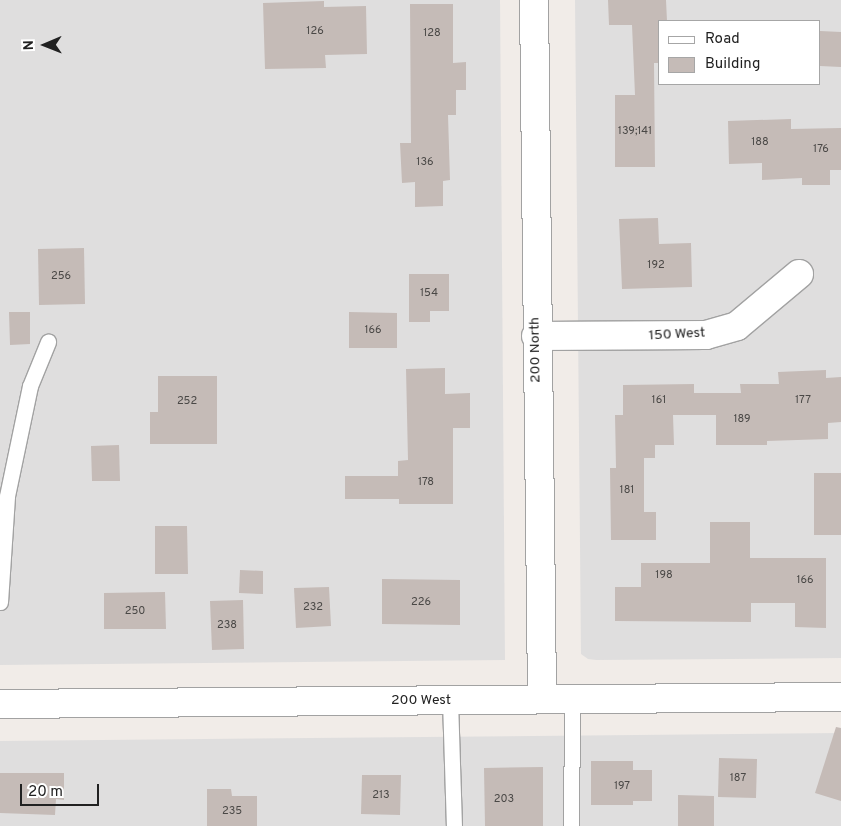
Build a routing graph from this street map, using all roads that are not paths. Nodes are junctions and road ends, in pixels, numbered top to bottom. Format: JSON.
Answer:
{"nodes":[{"id":1,"x":534,"y":0,"type":"edge"},
{"id":2,"x":799,"y":274,"type":"dead end"},
{"id":3,"x":536,"y":336,"type":"junction"},
{"id":4,"x":48,"y":342,"type":"dead end"},
{"id":5,"x":0,"y":602,"type":"edge"},
{"id":6,"x":841,"y":697,"type":"edge"},
{"id":7,"x":572,"y":699,"type":"junction"},
{"id":8,"x":450,"y":700,"type":"junction"},
{"id":9,"x":542,"y":700,"type":"junction"},
{"id":10,"x":0,"y":704,"type":"edge"},
{"id":11,"x":454,"y":826,"type":"edge"},
{"id":12,"x":571,"y":826,"type":"edge"}],
"edges":[{"from":1,"to":3,"type":"street","name":"200 North"},
{"from":2,"to":3,"type":"street","name":"150 West"},
{"from":3,"to":9,"type":"street","name":"200 North"},
{"from":4,"to":5,"type":"lane"},
{"from":6,"to":7,"type":"street","name":"200 West"},
{"from":7,"to":9,"type":"street","name":"200 West"},
{"from":7,"to":12,"type":"lane"},
{"from":8,"to":9,"type":"street","name":"200 West"},
{"from":8,"to":10,"type":"street","name":"200 West"},
{"from":8,"to":11,"type":"lane"}]}
